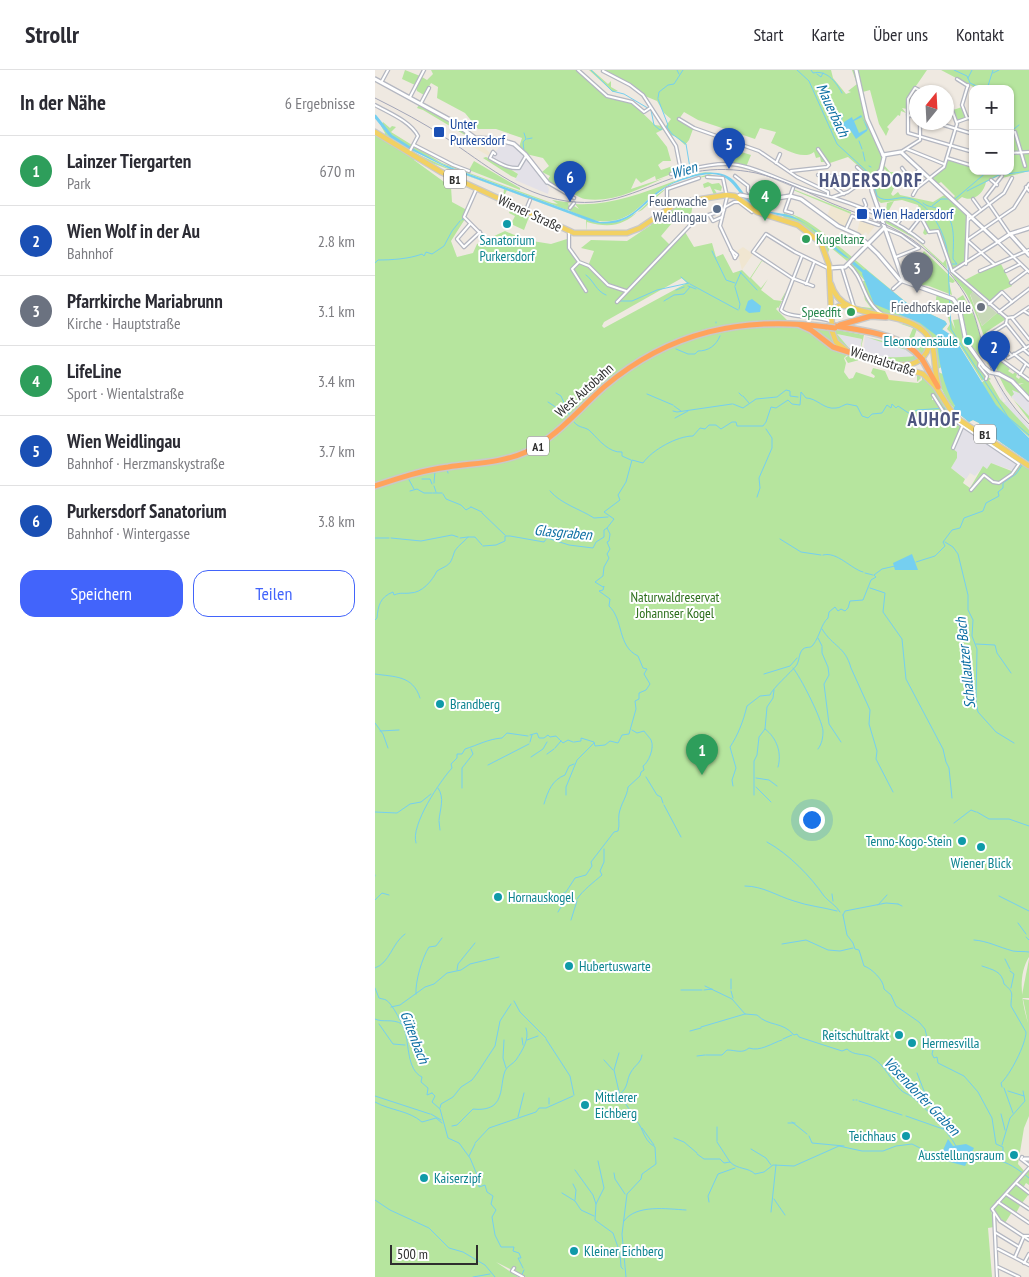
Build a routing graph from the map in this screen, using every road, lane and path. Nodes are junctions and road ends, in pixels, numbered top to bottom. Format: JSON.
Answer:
{"nodes":[{"id":1,"x":388,"y":70,"type":"edge"},
{"id":2,"x":424,"y":70,"type":"edge"},
{"id":3,"x":578,"y":70,"type":"edge"},
{"id":4,"x":856,"y":70,"type":"edge"},
{"id":5,"x":603,"y":71,"type":"dead end"},
{"id":6,"x":375,"y":79,"type":"edge"},
{"id":7,"x":957,"y":79,"type":"dead end"},
{"id":8,"x":381,"y":82,"type":"junction"},
{"id":9,"x":429,"y":88,"type":"dead end"},
{"id":10,"x":909,"y":97,"type":"edge"},
{"id":11,"x":409,"y":98,"type":"junction"},
{"id":12,"x":420,"y":104,"type":"junction"},
{"id":13,"x":375,"y":105,"type":"edge"},
{"id":14,"x":650,"y":108,"type":"junction"},
{"id":15,"x":908,"y":115,"type":"joint"},
{"id":16,"x":954,"y":115,"type":"edge"},
{"id":17,"x":967,"y":118,"type":"joint"},
{"id":18,"x":679,"y":119,"type":"dead end"},
{"id":19,"x":957,"y":122,"type":"junction"},
{"id":20,"x":955,"y":129,"type":"junction"},
{"id":21,"x":920,"y":130,"type":"edge"},
{"id":22,"x":375,"y":131,"type":"edge"},
{"id":23,"x":1015,"y":132,"type":"dead end"},
{"id":24,"x":969,"y":133,"type":"edge"},
{"id":25,"x":920,"y":136,"type":"junction"},
{"id":26,"x":413,"y":145,"type":"junction"},
{"id":27,"x":951,"y":146,"type":"junction"},
{"id":28,"x":907,"y":149,"type":"junction"},
{"id":29,"x":818,"y":150,"type":"dead end"},
{"id":30,"x":969,"y":151,"type":"edge"},
{"id":31,"x":409,"y":152,"type":"junction"},
{"id":32,"x":901,"y":152,"type":"junction"},
{"id":33,"x":1029,"y":152,"type":"edge"},
{"id":34,"x":1014,"y":153,"type":"edge"},
{"id":35,"x":1021,"y":153,"type":"junction"},
{"id":36,"x":495,"y":154,"type":"dead end"},
{"id":37,"x":780,"y":154,"type":"dead end"},
{"id":38,"x":883,"y":155,"type":"junction"},
{"id":39,"x":526,"y":156,"type":"junction"},
{"id":40,"x":947,"y":158,"type":"junction"},
{"id":41,"x":776,"y":162,"type":"junction"},
{"id":42,"x":945,"y":164,"type":"junction"},
{"id":43,"x":969,"y":165,"type":"edge"},
{"id":44,"x":1025,"y":166,"type":"dead end"},
{"id":45,"x":857,"y":167,"type":"dead end"},
{"id":46,"x":902,"y":168,"type":"dead end"},
{"id":47,"x":920,"y":169,"type":"junction"},
{"id":48,"x":469,"y":171,"type":"dead end"},
{"id":49,"x":681,"y":171,"type":"junction"},
{"id":50,"x":791,"y":171,"type":"junction"},
{"id":51,"x":671,"y":174,"type":"dead end"},
{"id":52,"x":818,"y":175,"type":"dead end"},
{"id":53,"x":707,"y":176,"type":"dead end"},
{"id":54,"x":735,"y":176,"type":"dead end"},
{"id":55,"x":833,"y":176,"type":"junction"},
{"id":56,"x":1002,"y":176,"type":"dead end"},
{"id":57,"x":699,"y":178,"type":"dead end"},
{"id":58,"x":845,"y":178,"type":"dead end"},
{"id":59,"x":872,"y":178,"type":"junction"},
{"id":60,"x":930,"y":178,"type":"junction"},
{"id":61,"x":1012,"y":178,"type":"dead end"},
{"id":62,"x":910,"y":179,"type":"junction"},
{"id":63,"x":991,"y":180,"type":"dead end"},
{"id":64,"x":547,"y":182,"type":"joint"},
{"id":65,"x":1029,"y":184,"type":"edge"},
{"id":66,"x":997,"y":185,"type":"junction"},
{"id":67,"x":1025,"y":187,"type":"junction"},
{"id":68,"x":476,"y":188,"type":"junction"},
{"id":69,"x":793,"y":188,"type":"dead end"},
{"id":70,"x":917,"y":188,"type":"junction"},
{"id":71,"x":1029,"y":191,"type":"edge"},
{"id":72,"x":844,"y":194,"type":"junction"},
{"id":73,"x":727,"y":195,"type":"junction"},
{"id":74,"x":828,"y":195,"type":"junction"},
{"id":75,"x":913,"y":195,"type":"dead end"},
{"id":76,"x":739,"y":196,"type":"junction"},
{"id":77,"x":752,"y":196,"type":"junction"},
{"id":78,"x":790,"y":196,"type":"junction"},
{"id":79,"x":833,"y":196,"type":"junction"},
{"id":80,"x":574,"y":198,"type":"dead end"},
{"id":81,"x":530,"y":200,"type":"dead end"},
{"id":82,"x":864,"y":200,"type":"dead end"},
{"id":83,"x":973,"y":200,"type":"dead end"},
{"id":84,"x":573,"y":203,"type":"dead end"},
{"id":85,"x":989,"y":204,"type":"junction"},
{"id":86,"x":671,"y":206,"type":"junction"},
{"id":87,"x":570,"y":208,"type":"dead end"},
{"id":88,"x":724,"y":208,"type":"junction"},
{"id":89,"x":864,"y":210,"type":"junction"},
{"id":90,"x":981,"y":210,"type":"junction"},
{"id":91,"x":525,"y":211,"type":"junction"},
{"id":92,"x":752,"y":212,"type":"dead end"},
{"id":93,"x":968,"y":212,"type":"junction"},
{"id":94,"x":792,"y":213,"type":"dead end"},
{"id":95,"x":905,"y":213,"type":"dead end"},
{"id":96,"x":710,"y":216,"type":"junction"},
{"id":97,"x":880,"y":216,"type":"junction"},
{"id":98,"x":973,"y":216,"type":"junction"},
{"id":99,"x":723,"y":217,"type":"junction"},
{"id":100,"x":999,"y":219,"type":"junction"},
{"id":101,"x":968,"y":220,"type":"junction"},
{"id":102,"x":471,"y":224,"type":"junction"},
{"id":103,"x":897,"y":224,"type":"junction"},
{"id":104,"x":879,"y":225,"type":"dead end"},
{"id":105,"x":884,"y":228,"type":"junction"},
{"id":106,"x":985,"y":228,"type":"junction"},
{"id":107,"x":1029,"y":228,"type":"edge"},
{"id":108,"x":846,"y":230,"type":"junction"},
{"id":109,"x":569,"y":231,"type":"junction"},
{"id":110,"x":480,"y":232,"type":"junction"},
{"id":111,"x":909,"y":232,"type":"junction"},
{"id":112,"x":1010,"y":234,"type":"junction"},
{"id":113,"x":485,"y":238,"type":"dead end"},
{"id":114,"x":967,"y":240,"type":"junction"},
{"id":115,"x":923,"y":242,"type":"dead end"},
{"id":116,"x":998,"y":242,"type":"junction"},
{"id":117,"x":867,"y":244,"type":"junction"},
{"id":118,"x":731,"y":250,"type":"dead end"},
{"id":119,"x":1029,"y":250,"type":"edge"},
{"id":120,"x":1025,"y":252,"type":"junction"},
{"id":121,"x":981,"y":254,"type":"junction"},
{"id":122,"x":1029,"y":255,"type":"edge"},
{"id":123,"x":802,"y":256,"type":"junction"},
{"id":124,"x":1013,"y":256,"type":"junction"},
{"id":125,"x":894,"y":257,"type":"junction"},
{"id":126,"x":814,"y":262,"type":"junction"},
{"id":127,"x":829,"y":262,"type":"junction"},
{"id":128,"x":578,"y":263,"type":"junction"},
{"id":129,"x":848,"y":263,"type":"junction"},
{"id":130,"x":966,"y":264,"type":"junction"},
{"id":131,"x":994,"y":264,"type":"junction"},
{"id":132,"x":1020,"y":264,"type":"junction"},
{"id":133,"x":823,"y":266,"type":"junction"},
{"id":134,"x":829,"y":268,"type":"junction"},
{"id":135,"x":842,"y":268,"type":"junction"},
{"id":136,"x":952,"y":271,"type":"junction"},
{"id":137,"x":980,"y":271,"type":"dead end"},
{"id":138,"x":1006,"y":272,"type":"dead end"},
{"id":139,"x":1028,"y":272,"type":"edge"},
{"id":140,"x":829,"y":278,"type":"junction"},
{"id":141,"x":793,"y":279,"type":"junction"},
{"id":142,"x":902,"y":281,"type":"junction"},
{"id":143,"x":1011,"y":283,"type":"dead end"},
{"id":144,"x":806,"y":284,"type":"junction"},
{"id":145,"x":813,"y":286,"type":"dead end"},
{"id":146,"x":893,"y":289,"type":"dead end"},
{"id":147,"x":1029,"y":289,"type":"edge"},
{"id":148,"x":586,"y":291,"type":"dead end"},
{"id":149,"x":626,"y":291,"type":"junction"},
{"id":150,"x":617,"y":302,"type":"dead end"},
{"id":151,"x":1012,"y":302,"type":"junction"},
{"id":152,"x":989,"y":304,"type":"junction"},
{"id":153,"x":852,"y":306,"type":"junction"},
{"id":154,"x":1029,"y":307,"type":"edge"},
{"id":155,"x":1024,"y":311,"type":"junction"},
{"id":156,"x":999,"y":312,"type":"junction"},
{"id":157,"x":1029,"y":314,"type":"edge"},
{"id":158,"x":884,"y":315,"type":"junction"},
{"id":159,"x":808,"y":316,"type":"junction"},
{"id":160,"x":1012,"y":318,"type":"junction"},
{"id":161,"x":1007,"y":320,"type":"junction"},
{"id":162,"x":793,"y":323,"type":"junction"},
{"id":163,"x":830,"y":323,"type":"junction"},
{"id":164,"x":926,"y":333,"type":"junction"},
{"id":165,"x":995,"y":339,"type":"junction"},
{"id":166,"x":1029,"y":339,"type":"edge"},
{"id":167,"x":1026,"y":348,"type":"edge"},
{"id":168,"x":1013,"y":354,"type":"junction"},
{"id":169,"x":1029,"y":354,"type":"edge"},
{"id":170,"x":861,"y":356,"type":"junction"},
{"id":171,"x":1009,"y":358,"type":"dead end"},
{"id":172,"x":980,"y":362,"type":"junction"},
{"id":173,"x":890,"y":364,"type":"junction"},
{"id":174,"x":1026,"y":364,"type":"junction"},
{"id":175,"x":1029,"y":366,"type":"edge"},
{"id":176,"x":1020,"y":374,"type":"junction"},
{"id":177,"x":986,"y":378,"type":"dead end"},
{"id":178,"x":1029,"y":380,"type":"edge"},
{"id":179,"x":937,"y":387,"type":"junction"},
{"id":180,"x":933,"y":395,"type":"dead end"},
{"id":181,"x":1029,"y":399,"type":"edge"},
{"id":182,"x":950,"y":414,"type":"junction"},
{"id":183,"x":962,"y":427,"type":"junction"},
{"id":184,"x":980,"y":436,"type":"junction"},
{"id":185,"x":953,"y":448,"type":"dead end"},
{"id":186,"x":1026,"y":463,"type":"edge"},
{"id":187,"x":375,"y":485,"type":"edge"},
{"id":188,"x":971,"y":490,"type":"dead end"},
{"id":189,"x":1026,"y":1158,"type":"edge"},
{"id":190,"x":1029,"y":1166,"type":"edge"},
{"id":191,"x":1016,"y":1183,"type":"junction"},
{"id":192,"x":1029,"y":1193,"type":"edge"},
{"id":193,"x":1006,"y":1194,"type":"junction"},
{"id":194,"x":998,"y":1202,"type":"junction"},
{"id":195,"x":1029,"y":1209,"type":"edge"},
{"id":196,"x":993,"y":1211,"type":"junction"},
{"id":197,"x":994,"y":1217,"type":"junction"},
{"id":198,"x":1000,"y":1220,"type":"junction"},
{"id":199,"x":1029,"y":1223,"type":"edge"},
{"id":200,"x":995,"y":1233,"type":"junction"},
{"id":201,"x":1024,"y":1236,"type":"junction"},
{"id":202,"x":1029,"y":1236,"type":"edge"},
{"id":203,"x":1029,"y":1240,"type":"edge"},
{"id":204,"x":1019,"y":1247,"type":"junction"},
{"id":205,"x":997,"y":1249,"type":"junction"},
{"id":206,"x":1029,"y":1254,"type":"edge"},
{"id":207,"x":1014,"y":1258,"type":"junction"},
{"id":208,"x":1025,"y":1263,"type":"junction"},
{"id":209,"x":1029,"y":1265,"type":"edge"},
{"id":210,"x":998,"y":1267,"type":"junction"},
{"id":211,"x":514,"y":1268,"type":"dead end"},
{"id":212,"x":522,"y":1276,"type":"edge"},
{"id":213,"x":997,"y":1277,"type":"edge"},
{"id":214,"x":1019,"y":1277,"type":"edge"}],
"edges":[{"from":1,"to":8,"type":"street"},
{"from":2,"to":11,"type":"street"},
{"from":3,"to":14,"type":"street"},
{"from":4,"to":38,"type":"main road"},
{"from":5,"to":14,"type":"street"},
{"from":6,"to":8,"type":"main road"},
{"from":7,"to":17,"type":"street"},
{"from":8,"to":11,"type":"main road"},
{"from":9,"to":12,"type":"street"},
{"from":10,"to":15,"type":"street"},
{"from":11,"to":12,"type":"main road"},
{"from":12,"to":39,"type":"main road"},
{"from":13,"to":26,"type":"street"},
{"from":14,"to":49,"type":"street"},
{"from":15,"to":25,"type":"street"},
{"from":16,"to":19,"type":"street"},
{"from":17,"to":19,"type":"street"},
{"from":18,"to":41,"type":"street"},
{"from":19,"to":20,"type":"street"},
{"from":20,"to":24,"type":"street"},
{"from":20,"to":27,"type":"street"},
{"from":21,"to":25,"type":"street"},
{"from":22,"to":31,"type":"main road","name":"Wiener Straße","number":"B1"},
{"from":23,"to":35,"type":"street"},
{"from":25,"to":27,"type":"street"},
{"from":25,"to":28,"type":"street"},
{"from":26,"to":31,"type":"street"},
{"from":26,"to":48,"type":"street"},
{"from":27,"to":30,"type":"street"},
{"from":27,"to":40,"type":"street"},
{"from":28,"to":32,"type":"street"},
{"from":28,"to":42,"type":"street"},
{"from":29,"to":50,"type":"street"},
{"from":31,"to":68,"type":"main road","name":"Wiener Straße","number":"B1"},
{"from":32,"to":38,"type":"main road"},
{"from":32,"to":47,"type":"main road"},
{"from":33,"to":35,"type":"street"},
{"from":34,"to":35,"type":"street"},
{"from":35,"to":44,"type":"street"},
{"from":36,"to":39,"type":"street"},
{"from":37,"to":41,"type":"street"},
{"from":38,"to":59,"type":"main road"},
{"from":39,"to":64,"type":"main road"},
{"from":40,"to":42,"type":"street"},
{"from":40,"to":43,"type":"street"},
{"from":41,"to":50,"type":"street"},
{"from":42,"to":60,"type":"street"},
{"from":45,"to":59,"type":"street"},
{"from":46,"to":62,"type":"street"},
{"from":47,"to":60,"type":"main road"},
{"from":47,"to":62,"type":"street"},
{"from":49,"to":51,"type":"street"},
{"from":49,"to":74,"type":"street"},
{"from":50,"to":74,"type":"street"},
{"from":52,"to":55,"type":"street"},
{"from":53,"to":73,"type":"street"},
{"from":54,"to":77,"type":"street"},
{"from":55,"to":58,"type":"street"},
{"from":55,"to":72,"type":"street"},
{"from":56,"to":66,"type":"street"},
{"from":57,"to":86,"type":"street"},
{"from":59,"to":72,"type":"street"},
{"from":59,"to":97,"type":"main road"},
{"from":60,"to":70,"type":"street"},
{"from":60,"to":93,"type":"main road"},
{"from":61,"to":85,"type":"street"},
{"from":62,"to":70,"type":"street"},
{"from":63,"to":66,"type":"street"},
{"from":64,"to":80,"type":"street"},
{"from":65,"to":67,"type":"street"},
{"from":66,"to":85,"type":"street"},
{"from":67,"to":71,"type":"street"},
{"from":67,"to":100,"type":"street"},
{"from":68,"to":91,"type":"main road","name":"Wiener Straße","number":"B1"},
{"from":68,"to":102,"type":"street"},
{"from":69,"to":78,"type":"street"},
{"from":70,"to":75,"type":"street"},
{"from":72,"to":79,"type":"street"},
{"from":73,"to":76,"type":"main road","number":"B1"},
{"from":73,"to":86,"type":"main road","number":"B1"},
{"from":73,"to":88,"type":"street"},
{"from":74,"to":79,"type":"street"},
{"from":76,"to":77,"type":"main road"},
{"from":76,"to":127,"type":"main road","name":"Wientalstraße","number":"B1"},
{"from":77,"to":78,"type":"main road"},
{"from":78,"to":94,"type":"street"},
{"from":78,"to":108,"type":"main road"},
{"from":79,"to":89,"type":"street"},
{"from":81,"to":91,"type":"street"},
{"from":82,"to":89,"type":"street"},
{"from":83,"to":90,"type":"street"},
{"from":84,"to":87,"type":"street"},
{"from":85,"to":90,"type":"street"},
{"from":85,"to":100,"type":"street"},
{"from":86,"to":109,"type":"main road","name":"Wiener Straße","number":"B1"},
{"from":88,"to":92,"type":"street"},
{"from":88,"to":96,"type":"street"},
{"from":88,"to":99,"type":"street"},
{"from":89,"to":97,"type":"street"},
{"from":90,"to":98,"type":"street"},
{"from":91,"to":109,"type":"main road","name":"Wiener Straße","number":"B1"},
{"from":93,"to":98,"type":"main road"},
{"from":93,"to":101,"type":"street"},
{"from":95,"to":103,"type":"street"},
{"from":96,"to":99,"type":"street"},
{"from":96,"to":149,"type":"street"},
{"from":97,"to":103,"type":"street"},
{"from":97,"to":105,"type":"main road"},
{"from":98,"to":101,"type":"street"},
{"from":98,"to":106,"type":"main road"},
{"from":99,"to":118,"type":"street"},
{"from":100,"to":106,"type":"street"},
{"from":100,"to":112,"type":"street"},
{"from":101,"to":114,"type":"street"},
{"from":102,"to":110,"type":"street"},
{"from":102,"to":110,"type":"street"},
{"from":103,"to":111,"type":"street"},
{"from":104,"to":108,"type":"street"},
{"from":105,"to":117,"type":"main road"},
{"from":105,"to":125,"type":"main road"},
{"from":105,"to":125,"type":"street"},
{"from":106,"to":114,"type":"street"},
{"from":106,"to":116,"type":"main road"},
{"from":107,"to":112,"type":"main road"},
{"from":108,"to":117,"type":"main road"},
{"from":109,"to":128,"type":"street"},
{"from":110,"to":113,"type":"street"},
{"from":111,"to":115,"type":"street"},
{"from":111,"to":136,"type":"street"},
{"from":112,"to":116,"type":"main road"},
{"from":112,"to":120,"type":"main road"},
{"from":114,"to":121,"type":"street"},
{"from":114,"to":130,"type":"street"},
{"from":116,"to":121,"type":"street"},
{"from":116,"to":124,"type":"street"},
{"from":117,"to":129,"type":"main road"},
{"from":117,"to":142,"type":"main road"},
{"from":119,"to":120,"type":"street"},
{"from":120,"to":122,"type":"main road"},
{"from":120,"to":124,"type":"street"},
{"from":121,"to":130,"type":"street"},
{"from":121,"to":131,"type":"street"},
{"from":123,"to":126,"type":"street"},
{"from":123,"to":141,"type":"street"},
{"from":123,"to":141,"type":"street"},
{"from":124,"to":131,"type":"street"},
{"from":124,"to":132,"type":"street"},
{"from":125,"to":142,"type":"main road"},
{"from":126,"to":133,"type":"street"},
{"from":126,"to":144,"type":"street"},
{"from":127,"to":133,"type":"street"},
{"from":127,"to":134,"type":"main road","name":"Wientalstraße","number":"B1"},
{"from":128,"to":148,"type":"street"},
{"from":128,"to":149,"type":"street"},
{"from":129,"to":135,"type":"main road"},
{"from":129,"to":158,"type":"street"},
{"from":130,"to":136,"type":"street"},
{"from":131,"to":137,"type":"street"},
{"from":132,"to":138,"type":"street"},
{"from":132,"to":139,"type":"street"},
{"from":133,"to":134,"type":"street"},
{"from":134,"to":135,"type":"main road"},
{"from":134,"to":140,"type":"main road","name":"Wientalstraße","number":"B1"},
{"from":135,"to":153,"type":"street"},
{"from":136,"to":152,"type":"street"},
{"from":139,"to":143,"type":"street"},
{"from":140,"to":153,"type":"main road","name":"Wientalstraße","number":"B1"},
{"from":140,"to":163,"type":"main road","name":"Wientalstraße","number":"B1"},
{"from":141,"to":144,"type":"street"},
{"from":141,"to":159,"type":"street"},
{"from":142,"to":146,"type":"street"},
{"from":142,"to":172,"type":"main road"},
{"from":144,"to":145,"type":"street"},
{"from":147,"to":151,"type":"street"},
{"from":149,"to":150,"type":"street"},
{"from":151,"to":152,"type":"street"},
{"from":151,"to":156,"type":"street"},
{"from":152,"to":156,"type":"street"},
{"from":153,"to":158,"type":"main road"},
{"from":153,"to":163,"type":"main road"},
{"from":154,"to":155,"type":"street"},
{"from":155,"to":157,"type":"street"},
{"from":155,"to":160,"type":"street"},
{"from":156,"to":161,"type":"street"},
{"from":158,"to":163,"type":"highway"},
{"from":158,"to":164,"type":"main road"},
{"from":159,"to":163,"type":"street"},
{"from":159,"to":163,"type":"street"},
{"from":160,"to":161,"type":"street"},
{"from":160,"to":166,"type":"street"},
{"from":161,"to":165,"type":"street"},
{"from":161,"to":167,"type":"street"},
{"from":162,"to":163,"type":"highway","name":"West Autobahn","number":"A1"},
{"from":162,"to":170,"type":"highway"},
{"from":162,"to":187,"type":"highway","name":"West Autobahn","number":"A1"},
{"from":163,"to":170,"type":"main road","name":"Wientalstraße","number":"B1"},
{"from":163,"to":179,"type":"highway","name":"West Autobahn","number":"A1"},
{"from":163,"to":187,"type":"highway","name":"West Autobahn","number":"A1"},
{"from":164,"to":173,"type":"main road"},
{"from":164,"to":179,"type":"main road","name":"Wientalstraße","number":"B1"},
{"from":165,"to":168,"type":"street"},
{"from":165,"to":176,"type":"street"},
{"from":167,"to":168,"type":"street"},
{"from":167,"to":169,"type":"street"},
{"from":168,"to":171,"type":"street"},
{"from":168,"to":174,"type":"street"},
{"from":170,"to":173,"type":"main road","name":"Wientalstraße","number":"B1"},
{"from":172,"to":177,"type":"street"},
{"from":172,"to":181,"type":"main road","bridge":true},
{"from":173,"to":179,"type":"main road","name":"Wientalstraße","number":"B1"},
{"from":174,"to":175,"type":"street"},
{"from":174,"to":176,"type":"street"},
{"from":176,"to":178,"type":"street"},
{"from":179,"to":182,"type":"main road","name":"Wientalstraße","number":"B1"},
{"from":179,"to":186,"type":"main road","name":"Wientalstraße","number":"B1"},
{"from":180,"to":182,"type":"street"},
{"from":182,"to":183,"type":"street"},
{"from":182,"to":184,"type":"main road","name":"Wientalstraße","number":"B1"},
{"from":183,"to":184,"type":"street"},
{"from":183,"to":185,"type":"street"},
{"from":184,"to":186,"type":"main road","name":"Wientalstraße","number":"B1"},
{"from":184,"to":188,"type":"street"},
{"from":189,"to":190,"type":"street"},
{"from":190,"to":191,"type":"street"},
{"from":191,"to":192,"type":"street"},
{"from":191,"to":193,"type":"street"},
{"from":193,"to":194,"type":"street"},
{"from":193,"to":195,"type":"street"},
{"from":194,"to":196,"type":"street"},
{"from":194,"to":199,"type":"street"},
{"from":196,"to":197,"type":"street"},
{"from":196,"to":198,"type":"street"},
{"from":197,"to":198,"type":"street"},
{"from":197,"to":200,"type":"street"},
{"from":198,"to":201,"type":"street"},
{"from":200,"to":204,"type":"street"},
{"from":200,"to":205,"type":"street"},
{"from":201,"to":202,"type":"street"},
{"from":201,"to":203,"type":"street"},
{"from":201,"to":204,"type":"street"},
{"from":204,"to":207,"type":"street"},
{"from":205,"to":207,"type":"street"},
{"from":205,"to":210,"type":"street"},
{"from":206,"to":208,"type":"street"},
{"from":207,"to":208,"type":"street"},
{"from":208,"to":209,"type":"street"},
{"from":210,"to":213,"type":"street"},
{"from":210,"to":214,"type":"street"},
{"from":211,"to":212,"type":"street"}]}
